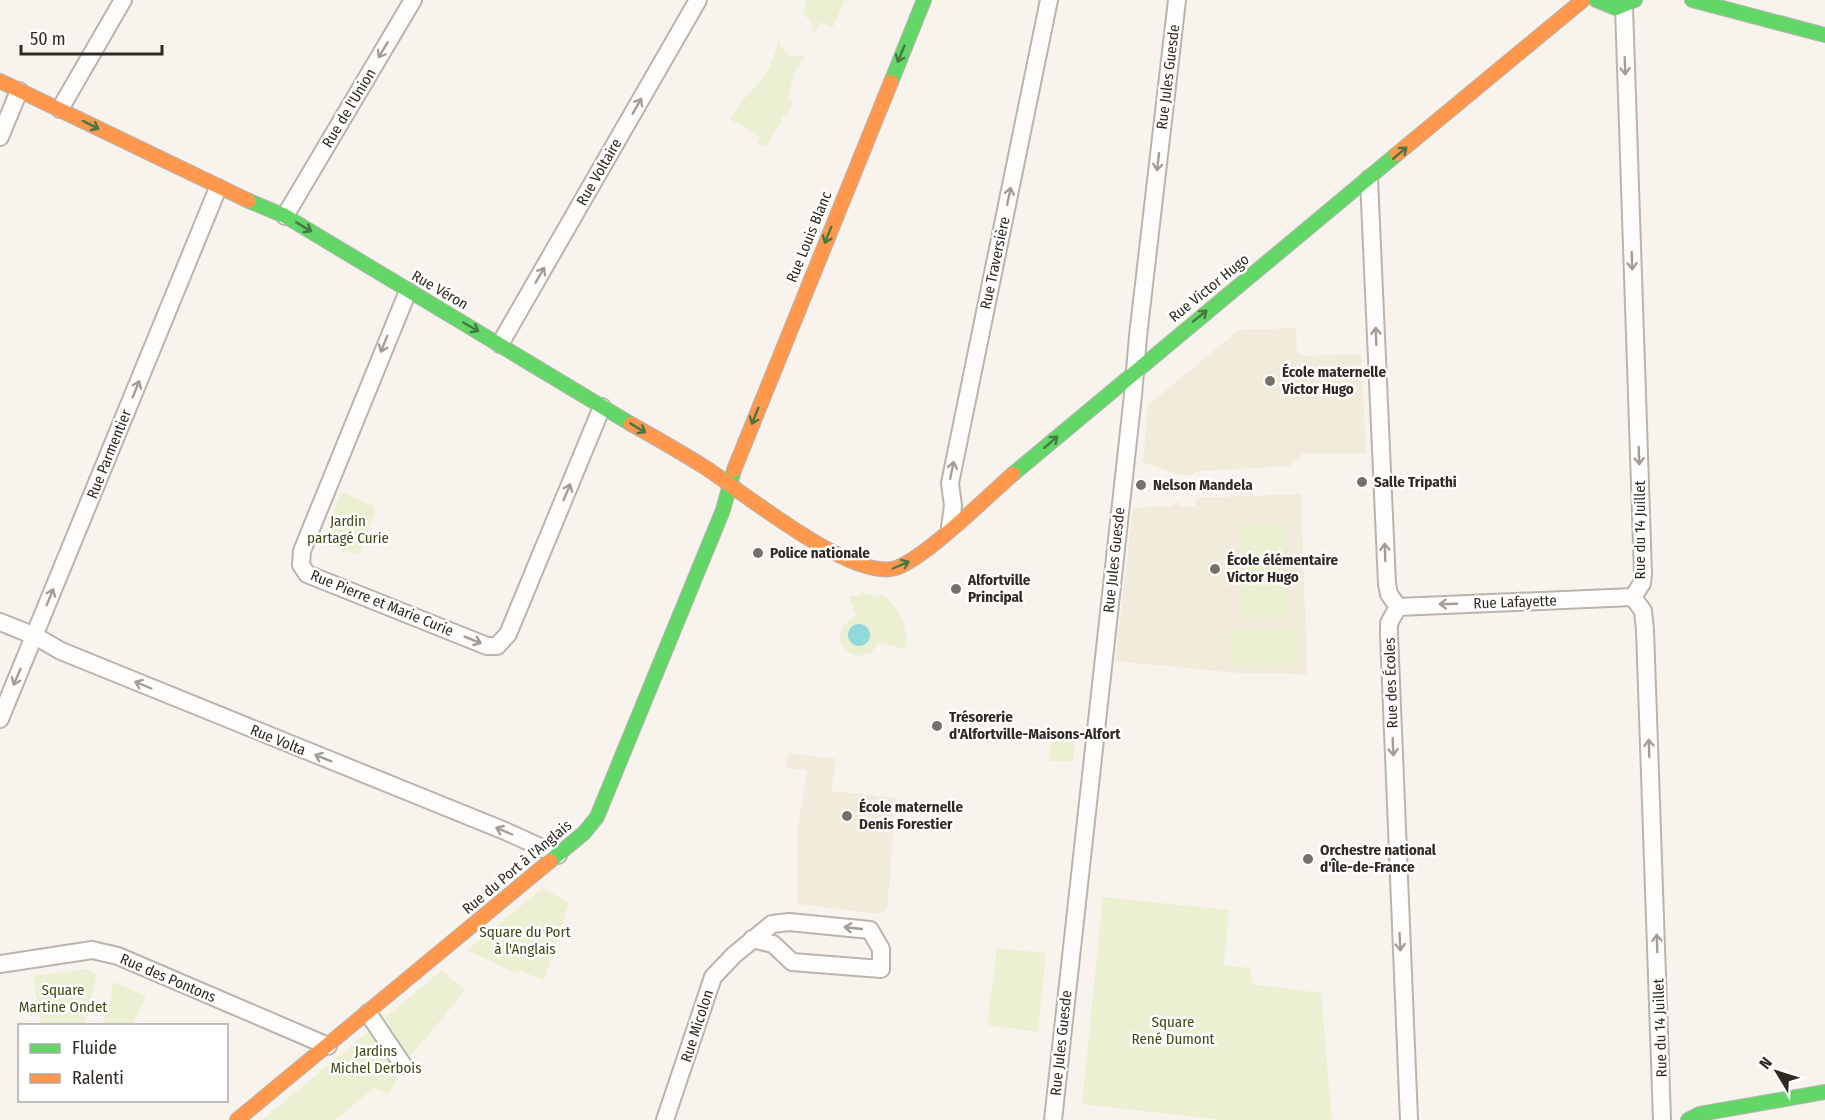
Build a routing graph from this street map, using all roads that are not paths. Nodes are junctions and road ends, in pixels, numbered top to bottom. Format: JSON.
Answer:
{"nodes":[{"id":1,"x":123,"y":0,"type":"edge"},
{"id":2,"x":413,"y":0,"type":"edge"},
{"id":3,"x":698,"y":0,"type":"edge"},
{"id":4,"x":924,"y":0,"type":"edge"},
{"id":5,"x":1050,"y":0,"type":"edge"},
{"id":6,"x":1178,"y":0,"type":"edge"},
{"id":7,"x":1583,"y":0,"type":"edge"},
{"id":8,"x":1596,"y":0,"type":"edge"},
{"id":9,"x":1692,"y":0,"type":"edge"},
{"id":10,"x":1630,"y":4,"type":"edge"},
{"id":11,"x":1825,"y":35,"type":"edge"},
{"id":12,"x":0,"y":81,"type":"edge"},
{"id":13,"x":19,"y":91,"type":"junction"},
{"id":14,"x":60,"y":109,"type":"junction"},
{"id":15,"x":0,"y":137,"type":"edge"},
{"id":16,"x":1369,"y":179,"type":"junction"},
{"id":17,"x":218,"y":188,"type":"junction"},
{"id":18,"x":285,"y":216,"type":"junction"},
{"id":19,"x":408,"y":291,"type":"junction"},
{"id":20,"x":500,"y":344,"type":"junction"},
{"id":21,"x":1136,"y":369,"type":"junction"},
{"id":22,"x":602,"y":407,"type":"junction"},
{"id":23,"x":730,"y":487,"type":"junction"},
{"id":24,"x":950,"y":527,"type":"junction"},
{"id":25,"x":846,"y":558,"type":"joint"},
{"id":26,"x":1633,"y":597,"type":"junction"},
{"id":27,"x":1398,"y":607,"type":"junction"},
{"id":28,"x":0,"y":622,"type":"edge"},
{"id":29,"x":35,"y":636,"type":"junction"},
{"id":30,"x":0,"y":719,"type":"edge"},
{"id":31,"x":558,"y":855,"type":"junction"},
{"id":32,"x":752,"y":939,"type":"junction"},
{"id":33,"x":0,"y":964,"type":"edge"},
{"id":34,"x":368,"y":1013,"type":"junction"},
{"id":35,"x":328,"y":1046,"type":"junction"},
{"id":36,"x":403,"y":1065,"type":"dead end"},
{"id":37,"x":1825,"y":1092,"type":"edge"},
{"id":38,"x":1807,"y":1095,"type":"junction"},
{"id":39,"x":237,"y":1120,"type":"edge"},
{"id":40,"x":665,"y":1120,"type":"edge"},
{"id":41,"x":1053,"y":1120,"type":"edge"},
{"id":42,"x":1409,"y":1120,"type":"edge"},
{"id":43,"x":1662,"y":1120,"type":"edge"},
{"id":44,"x":1688,"y":1120,"type":"edge"},
{"id":45,"x":1731,"y":1120,"type":"edge"}],
"edges":[{"from":1,"to":14,"type":"street"},
{"from":2,"to":18,"type":"street","name":"Rue de l'Union","one_way":true},
{"from":20,"to":3,"type":"street","name":"Rue Voltaire","one_way":true},
{"from":4,"to":23,"type":"street","name":"Rue Louis Blanc","one_way":true},
{"from":24,"to":5,"type":"street","name":"Rue Traversière","one_way":true},
{"from":6,"to":21,"type":"street","name":"Rue Jules Guesde","one_way":true},
{"from":16,"to":7,"type":"street","name":"Rue Victor Hugo","one_way":true},
{"from":8,"to":10,"type":"street"},
{"from":9,"to":11,"type":"street"},
{"from":10,"to":26,"type":"street","name":"Rue du 14 Juillet","one_way":true},
{"from":12,"to":13,"type":"street","name":"Rue Véron"},
{"from":13,"to":14,"type":"street","name":"Rue Véron"},
{"from":13,"to":15,"type":"street"},
{"from":14,"to":17,"type":"street","name":"Rue Véron","one_way":true},
{"from":21,"to":16,"type":"street","name":"Rue Victor Hugo","one_way":true},
{"from":27,"to":16,"type":"street","one_way":true},
{"from":17,"to":18,"type":"street","name":"Rue Véron"},
{"from":29,"to":17,"type":"street","name":"Rue Parmentier","one_way":true},
{"from":18,"to":19,"type":"street","name":"Rue Véron","one_way":true},
{"from":19,"to":20,"type":"street","name":"Rue Véron","one_way":true},
{"from":19,"to":22,"type":"street","name":"Rue Pierre et Marie Curie","one_way":true},
{"from":20,"to":22,"type":"street","name":"Rue Véron"},
{"from":24,"to":21,"type":"street","name":"Rue Victor Hugo","one_way":true},
{"from":21,"to":41,"type":"street","name":"Rue Jules Guesde"},
{"from":22,"to":23,"type":"street","name":"Rue Véron","one_way":true},
{"from":23,"to":25,"type":"street","name":"Rue Véron"},
{"from":23,"to":31,"type":"street","name":"Rue du Port à l'Anglais"},
{"from":25,"to":24,"type":"street","name":"Rue Victor Hugo","one_way":true},
{"from":26,"to":27,"type":"street","name":"Rue Lafayette","one_way":true},
{"from":43,"to":26,"type":"street","name":"Rue du 14 Juillet","one_way":true},
{"from":27,"to":42,"type":"street","name":"Rue des Écoles","one_way":true},
{"from":28,"to":29,"type":"street","name":"Rue Volta"},
{"from":29,"to":30,"type":"street","name":"Rue Parmentier","one_way":true},
{"from":31,"to":29,"type":"street","name":"Rue Volta","one_way":true},
{"from":31,"to":34,"type":"street","name":"Rue du Port à l'Anglais"},
{"from":32,"to":32,"type":"street","name":"Rue Micolon","one_way":true},
{"from":32,"to":40,"type":"street","name":"Rue Micolon"},
{"from":33,"to":35,"type":"street","name":"Rue des Pontons"},
{"from":34,"to":35,"type":"street","name":"Rue du Port à l'Anglais"},
{"from":34,"to":36,"type":"street"},
{"from":35,"to":39,"type":"street","name":"Rue du Port à l'Anglais"},
{"from":37,"to":38,"type":"street"},
{"from":38,"to":44,"type":"street"},
{"from":38,"to":45,"type":"street"}]}
